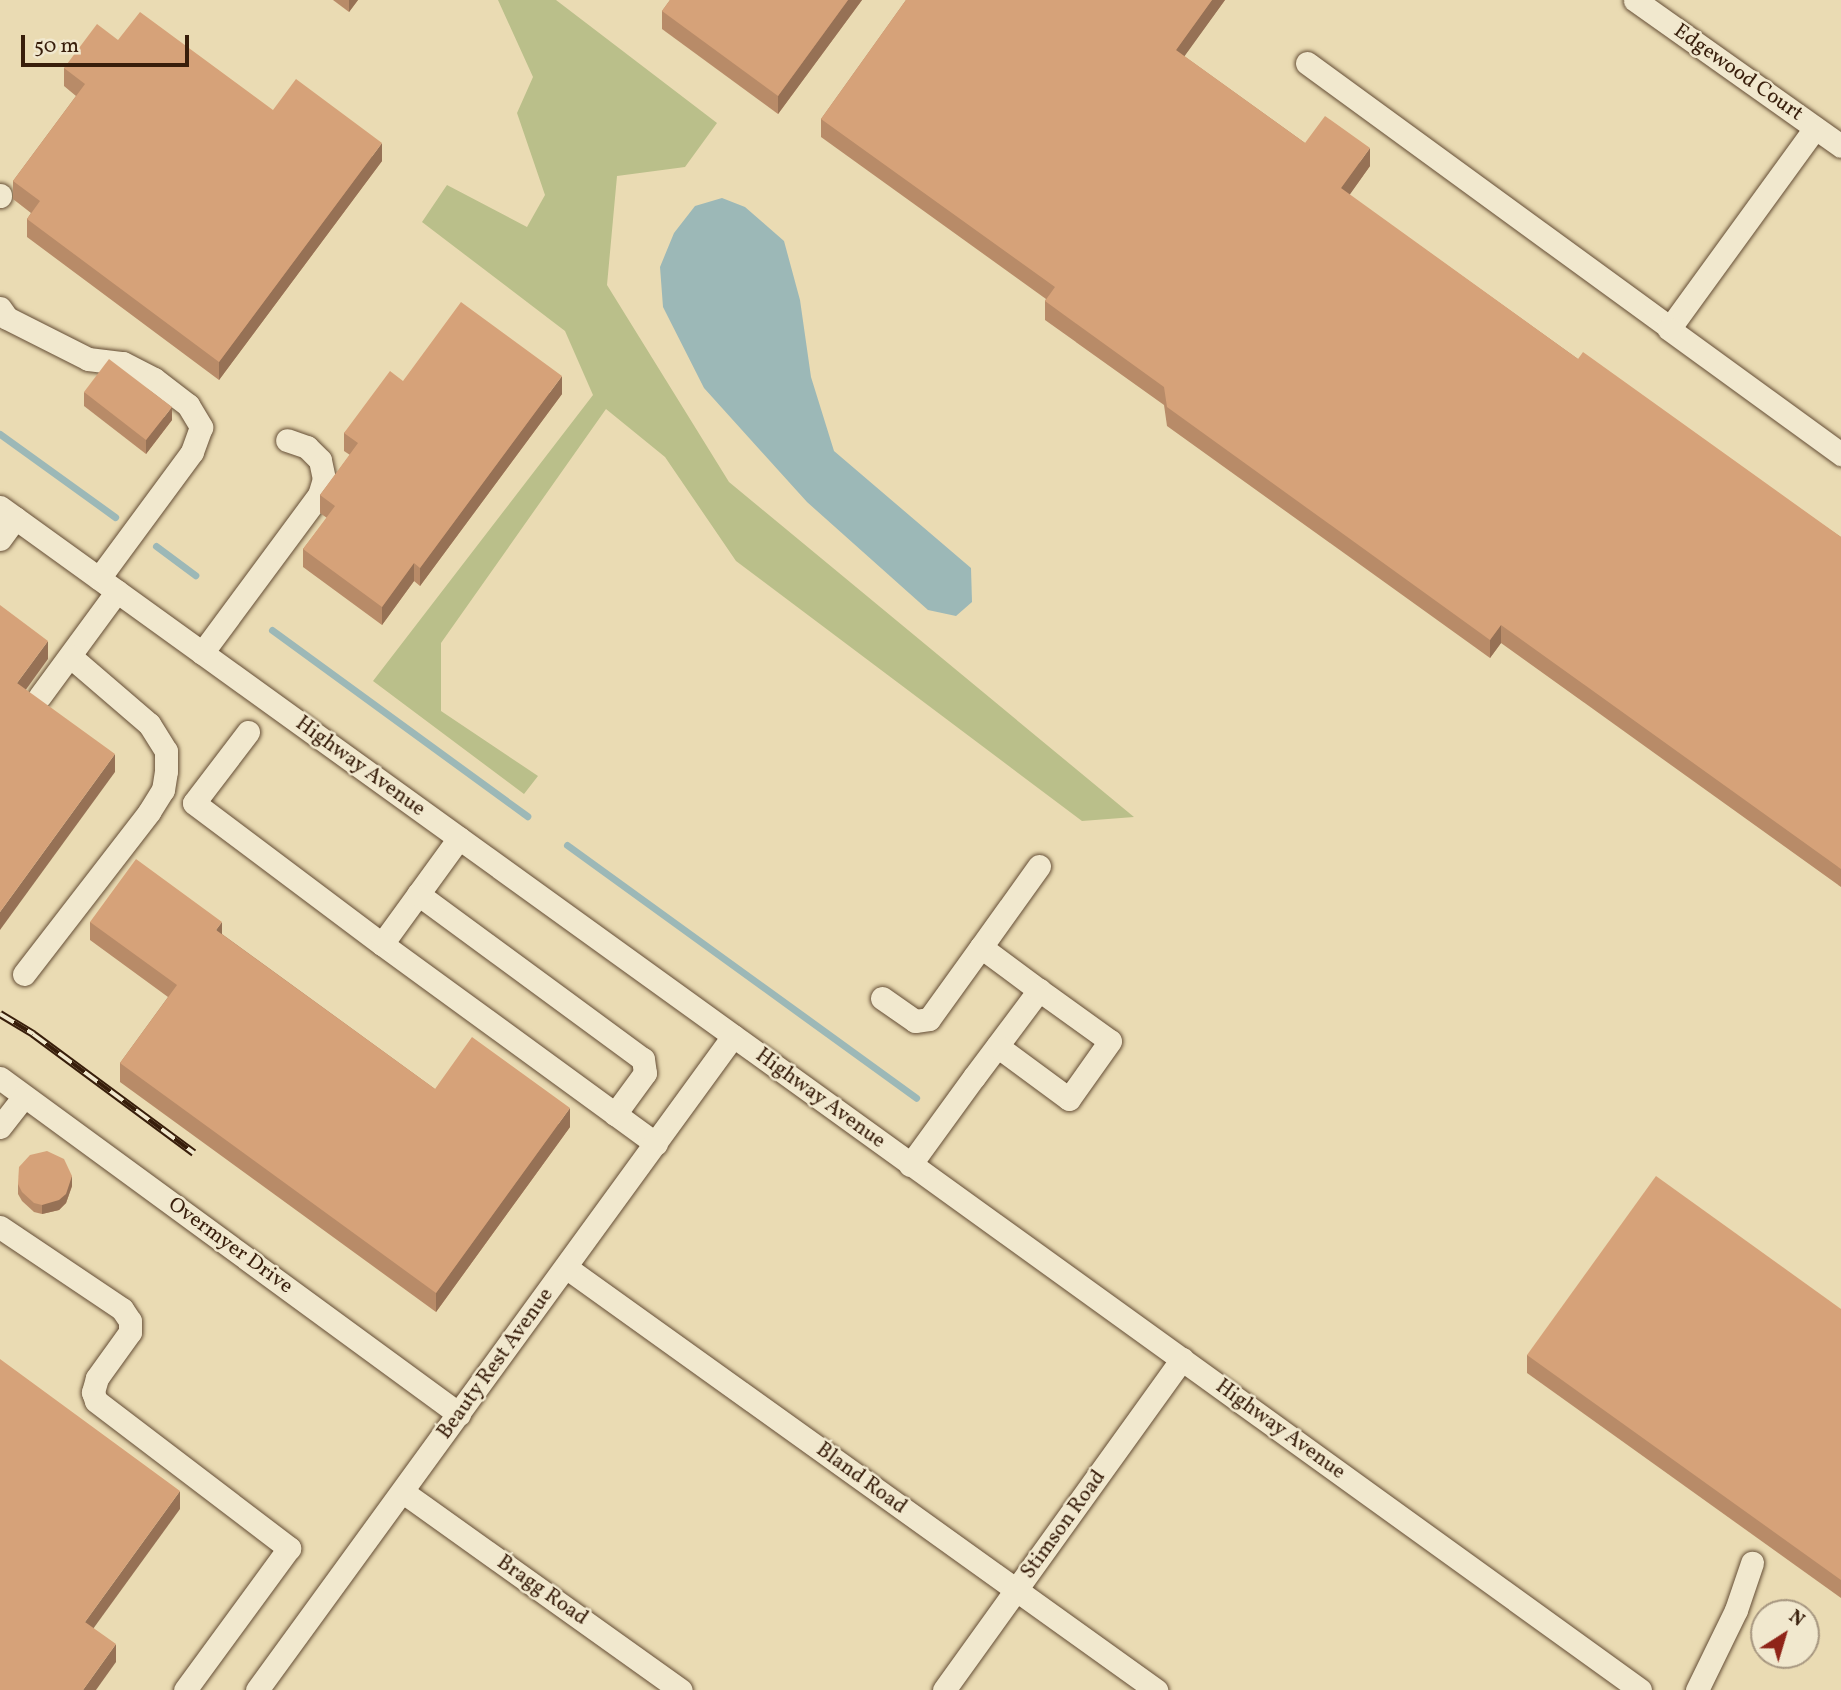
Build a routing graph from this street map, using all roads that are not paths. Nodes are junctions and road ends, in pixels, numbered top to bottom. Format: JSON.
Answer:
{"nodes":[{"id":1,"x":1635,"y":0,"type":"edge"},
{"id":2,"x":1662,"y":8,"type":"edge"},
{"id":3,"x":1307,"y":63,"type":"dead end"},
{"id":4,"x":1815,"y":128,"type":"junction"},
{"id":5,"x":1841,"y":146,"type":"edge"},
{"id":6,"x":0,"y":308,"type":"edge"},
{"id":7,"x":1669,"y":327,"type":"junction"},
{"id":8,"x":287,"y":440,"type":"dead end"},
{"id":9,"x":1841,"y":454,"type":"edge"},
{"id":10,"x":8,"y":513,"type":"edge"},
{"id":11,"x":0,"y":539,"type":"edge"},
{"id":12,"x":108,"y":585,"type":"junction"},
{"id":13,"x":202,"y":653,"type":"junction"},
{"id":14,"x":70,"y":656,"type":"junction"},
{"id":15,"x":40,"y":696,"type":"edge"},
{"id":16,"x":248,"y":732,"type":"dead end"},
{"id":17,"x":459,"y":838,"type":"junction"},
{"id":18,"x":1039,"y":866,"type":"dead end"},
{"id":19,"x":418,"y":894,"type":"junction"},
{"id":20,"x":382,"y":944,"type":"junction"},
{"id":21,"x":981,"y":947,"type":"junction"},
{"id":22,"x":24,"y":974,"type":"dead end"},
{"id":23,"x":1039,"y":990,"type":"junction"},
{"id":24,"x":882,"y":998,"type":"dead end"},
{"id":25,"x":733,"y":1036,"type":"junction"},
{"id":26,"x":997,"y":1046,"type":"junction"},
{"id":27,"x":0,"y":1078,"type":"edge"},
{"id":28,"x":24,"y":1096,"type":"junction"},
{"id":29,"x":614,"y":1114,"type":"junction"},
{"id":30,"x":0,"y":1127,"type":"edge"},
{"id":31,"x":656,"y":1144,"type":"junction"},
{"id":32,"x":910,"y":1165,"type":"junction"},
{"id":33,"x":0,"y":1227,"type":"edge"},
{"id":34,"x":567,"y":1268,"type":"junction"},
{"id":35,"x":1182,"y":1359,"type":"junction"},
{"id":36,"x":459,"y":1414,"type":"junction"},
{"id":37,"x":403,"y":1492,"type":"junction"},
{"id":38,"x":1752,"y":1563,"type":"dead end"},
{"id":39,"x":1016,"y":1591,"type":"junction"},
{"id":40,"x":1632,"y":1688,"type":"edge"},
{"id":41,"x":185,"y":1690,"type":"edge"},
{"id":42,"x":257,"y":1690,"type":"edge"},
{"id":43,"x":681,"y":1690,"type":"edge"},
{"id":44,"x":944,"y":1690,"type":"edge"},
{"id":45,"x":1156,"y":1690,"type":"edge"},
{"id":46,"x":1697,"y":1690,"type":"edge"}],
"edges":[{"from":1,"to":2,"type":"street","name":"Edgewood Court"},
{"from":2,"to":4,"type":"street","name":"Edgewood Court"},
{"from":3,"to":7,"type":"street"},
{"from":4,"to":5,"type":"street","name":"Edgewood Court"},
{"from":4,"to":7,"type":"street"},
{"from":6,"to":12,"type":"street"},
{"from":7,"to":9,"type":"street"},
{"from":8,"to":13,"type":"street"},
{"from":10,"to":11,"type":"street"},
{"from":10,"to":12,"type":"street","name":"Highway Avenue"},
{"from":12,"to":13,"type":"street","name":"Highway Avenue"},
{"from":12,"to":14,"type":"street"},
{"from":13,"to":17,"type":"street","name":"Highway Avenue"},
{"from":14,"to":15,"type":"street"},
{"from":14,"to":22,"type":"street"},
{"from":16,"to":20,"type":"street"},
{"from":17,"to":19,"type":"street"},
{"from":17,"to":25,"type":"street","name":"Highway Avenue"},
{"from":18,"to":21,"type":"street"},
{"from":19,"to":20,"type":"street"},
{"from":19,"to":29,"type":"street"},
{"from":20,"to":29,"type":"street"},
{"from":21,"to":23,"type":"street"},
{"from":21,"to":24,"type":"street"},
{"from":23,"to":26,"type":"street"},
{"from":23,"to":26,"type":"street"},
{"from":25,"to":31,"type":"street","name":"Beauty Rest Avenue"},
{"from":25,"to":32,"type":"street","name":"Highway Avenue"},
{"from":26,"to":32,"type":"street"},
{"from":27,"to":28,"type":"street","name":"Overmyer Drive"},
{"from":28,"to":30,"type":"street"},
{"from":28,"to":36,"type":"street","name":"Overmyer Drive"},
{"from":29,"to":31,"type":"street"},
{"from":31,"to":34,"type":"street","name":"Beauty Rest Avenue"},
{"from":32,"to":35,"type":"street","name":"Highway Avenue"},
{"from":33,"to":41,"type":"street"},
{"from":34,"to":36,"type":"street","name":"Beauty Rest Avenue"},
{"from":34,"to":39,"type":"street","name":"Bland Road"},
{"from":35,"to":39,"type":"street","name":"Stimson Road"},
{"from":35,"to":40,"type":"street","name":"Highway Avenue"},
{"from":36,"to":37,"type":"street","name":"Beauty Rest Avenue"},
{"from":37,"to":42,"type":"street","name":"Beauty Rest Avenue"},
{"from":37,"to":43,"type":"street","name":"Bragg Road"},
{"from":38,"to":46,"type":"street"},
{"from":39,"to":44,"type":"street","name":"Stimson Road"},
{"from":39,"to":45,"type":"street","name":"Bland Road"}]}
